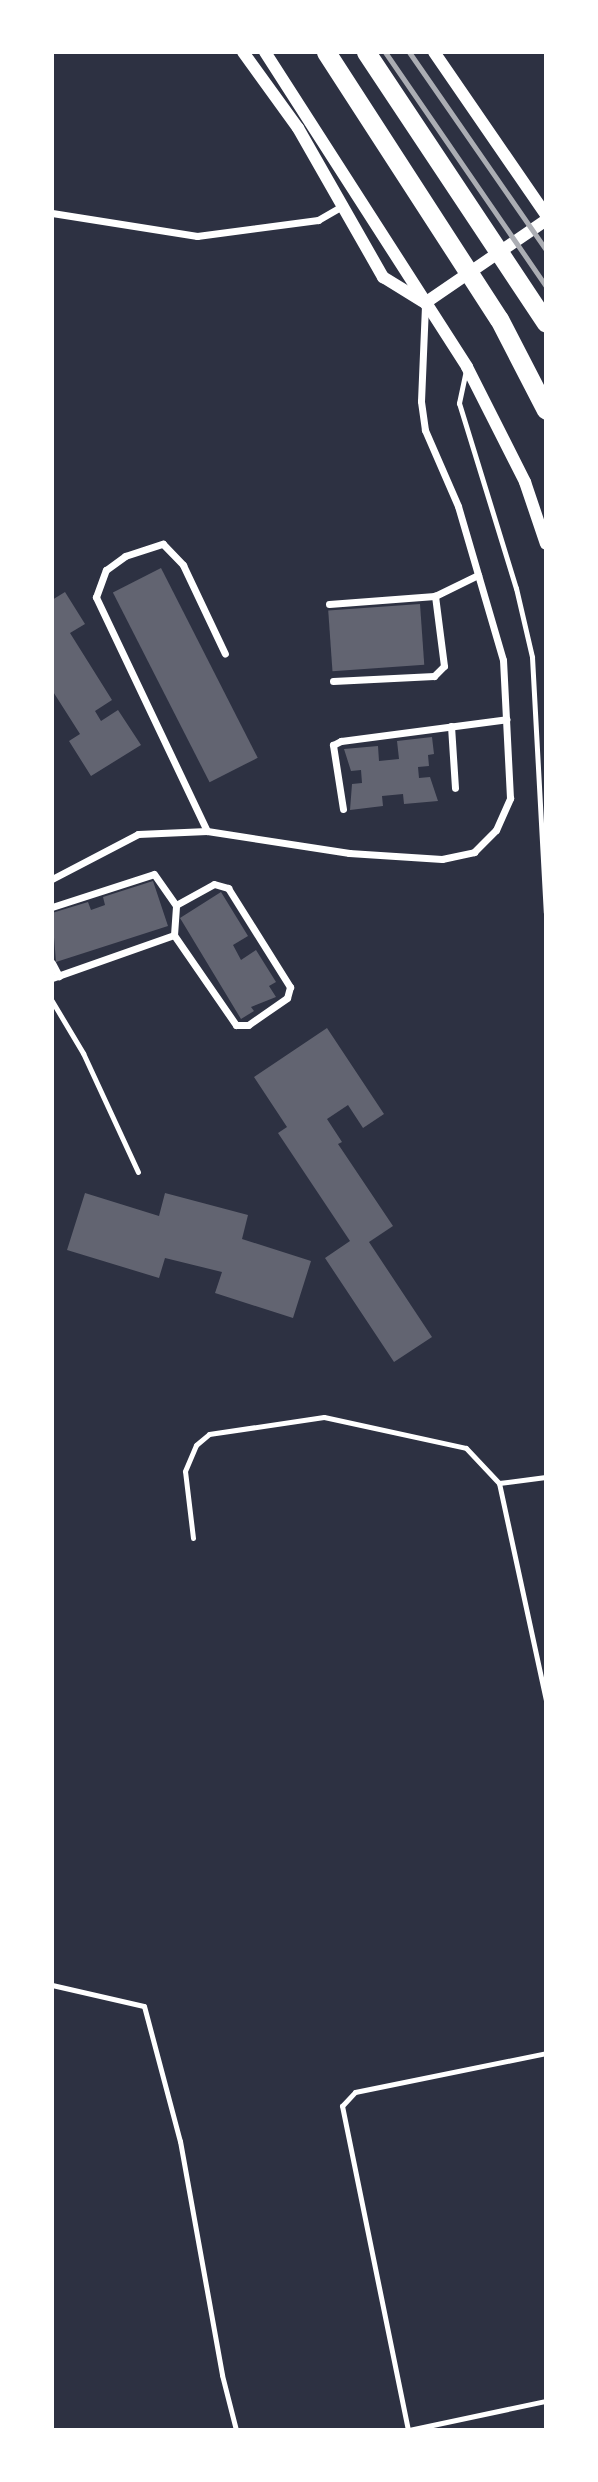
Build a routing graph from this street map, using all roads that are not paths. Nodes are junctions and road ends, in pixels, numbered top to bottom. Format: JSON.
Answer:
{"nodes":[{"id":1,"x":243,"y":52,"type":"edge"},
{"id":2,"x":265,"y":52,"type":"edge"},
{"id":3,"x":326,"y":52,"type":"edge"},
{"id":4,"x":366,"y":52,"type":"edge"},
{"id":5,"x":435,"y":52,"type":"edge"},
{"id":6,"x":344,"y":204,"type":"junction"},
{"id":7,"x":52,"y":213,"type":"edge"},
{"id":8,"x":545,"y":217,"type":"edge"},
{"id":9,"x":425,"y":303,"type":"junction"},
{"id":10,"x":545,"y":323,"type":"edge"},
{"id":11,"x":467,"y":367,"type":"junction"},
{"id":12,"x":545,"y":410,"type":"edge"},
{"id":13,"x":545,"y":544,"type":"edge"},
{"id":14,"x":478,"y":575,"type":"junction"},
{"id":15,"x":435,"y":596,"type":"junction"},
{"id":16,"x":330,"y":604,"type":"dead end"},
{"id":17,"x":225,"y":654,"type":"dead end"},
{"id":18,"x":333,"y":681,"type":"dead end"},
{"id":19,"x":507,"y":719,"type":"junction"},
{"id":20,"x":451,"y":726,"type":"junction"},
{"id":21,"x":455,"y":788,"type":"dead end"},
{"id":22,"x":343,"y":809,"type":"dead end"},
{"id":23,"x":207,"y":831,"type":"junction"},
{"id":24,"x":52,"y":880,"type":"edge"},
{"id":25,"x":176,"y":905,"type":"junction"},
{"id":26,"x":52,"y":907,"type":"edge"},
{"id":27,"x":545,"y":913,"type":"edge"},
{"id":28,"x":174,"y":935,"type":"junction"},
{"id":29,"x":52,"y":963,"type":"edge"},
{"id":30,"x":56,"y":977,"type":"edge"},
{"id":31,"x":52,"y":1001,"type":"edge"},
{"id":32,"x":138,"y":1172,"type":"dead end"},
{"id":33,"x":545,"y":1477,"type":"edge"},
{"id":34,"x":499,"y":1483,"type":"junction"},
{"id":35,"x":193,"y":1538,"type":"dead end"},
{"id":36,"x":545,"y":1700,"type":"edge"},
{"id":37,"x":52,"y":1985,"type":"edge"},
{"id":38,"x":545,"y":2053,"type":"edge"},
{"id":39,"x":545,"y":2401,"type":"edge"},
{"id":40,"x":236,"y":2430,"type":"edge"},
{"id":41,"x":409,"y":2430,"type":"edge"}],
"edges":[{"from":1,"to":6,"type":"street"},
{"from":2,"to":9,"type":"street"},
{"from":3,"to":12,"type":"highway"},
{"from":4,"to":10,"type":"highway"},
{"from":5,"to":8,"type":"street"},
{"from":6,"to":7,"type":"street"},
{"from":6,"to":9,"type":"street"},
{"from":8,"to":9,"type":"street"},
{"from":9,"to":11,"type":"street"},
{"from":9,"to":14,"type":"street"},
{"from":11,"to":13,"type":"street"},
{"from":11,"to":27,"type":"lane"},
{"from":14,"to":15,"type":"street"},
{"from":14,"to":19,"type":"street"},
{"from":15,"to":16,"type":"street"},
{"from":15,"to":18,"type":"street"},
{"from":17,"to":23,"type":"street"},
{"from":19,"to":20,"type":"street"},
{"from":19,"to":23,"type":"street"},
{"from":20,"to":21,"type":"street"},
{"from":20,"to":22,"type":"street"},
{"from":23,"to":24,"type":"street"},
{"from":25,"to":26,"type":"street"},
{"from":25,"to":28,"type":"street"},
{"from":25,"to":28,"type":"street"},
{"from":28,"to":30,"type":"street"},
{"from":29,"to":30,"type":"street"},
{"from":31,"to":32,"type":"lane"},
{"from":33,"to":34,"type":"lane"},
{"from":34,"to":35,"type":"lane"},
{"from":34,"to":36,"type":"lane"},
{"from":37,"to":40,"type":"lane"},
{"from":38,"to":41,"type":"lane"},
{"from":39,"to":41,"type":"lane"}]}
